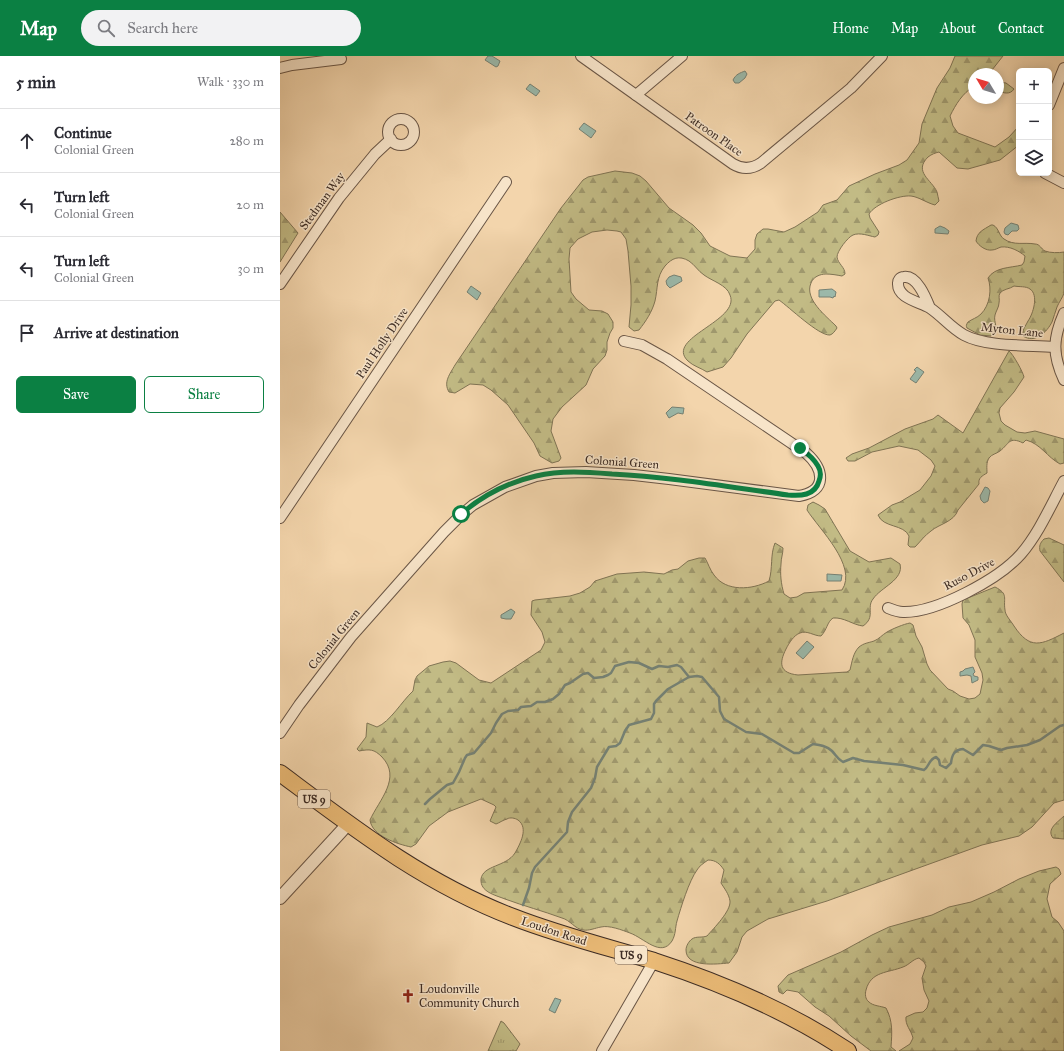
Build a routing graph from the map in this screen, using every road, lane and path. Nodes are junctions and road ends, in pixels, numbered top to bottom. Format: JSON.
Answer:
{"nodes":[{"id":1,"x":581,"y":56,"type":"edge"},
{"id":2,"x":682,"y":56,"type":"edge"},
{"id":3,"x":882,"y":56,"type":"edge"},
{"id":4,"x":341,"y":59,"type":"dead end"},
{"id":5,"x":280,"y":68,"type":"edge"},
{"id":6,"x":1064,"y":68,"type":"edge"},
{"id":7,"x":636,"y":95,"type":"junction"},
{"id":8,"x":1052,"y":97,"type":"edge"},
{"id":9,"x":391,"y":139,"type":"dead end"},
{"id":10,"x":1050,"y":176,"type":"edge"},
{"id":11,"x":506,"y":182,"type":"dead end"},
{"id":12,"x":1064,"y":184,"type":"edge"},
{"id":13,"x":280,"y":284,"type":"edge"},
{"id":14,"x":930,"y":308,"type":"dead end"},
{"id":15,"x":1064,"y":313,"type":"edge"},
{"id":16,"x":624,"y":341,"type":"dead end"},
{"id":17,"x":1054,"y":347,"type":"junction"},
{"id":18,"x":1064,"y":380,"type":"edge"},
{"id":19,"x":1064,"y":481,"type":"edge"},
{"id":20,"x":280,"y":518,"type":"edge"},
{"id":21,"x":888,"y":608,"type":"dead end"},
{"id":22,"x":280,"y":734,"type":"edge"},
{"id":23,"x":280,"y":773,"type":"edge"},
{"id":24,"x":348,"y":824,"type":"junction"},
{"id":25,"x":280,"y":898,"type":"edge"},
{"id":26,"x":654,"y":961,"type":"junction"},
{"id":27,"x":602,"y":1051,"type":"edge"},
{"id":28,"x":848,"y":1051,"type":"edge"}],
"edges":[{"from":1,"to":7,"type":"street","name":"Patroon Place"},
{"from":2,"to":7,"type":"street"},
{"from":3,"to":7,"type":"street","name":"Patroon Place"},
{"from":4,"to":5,"type":"street"},
{"from":6,"to":8,"type":"street"},
{"from":9,"to":13,"type":"street","name":"Stedman Way"},
{"from":10,"to":12,"type":"street"},
{"from":11,"to":20,"type":"street","name":"Paul Holly Drive"},
{"from":14,"to":17,"type":"street","name":"Myton Lane"},
{"from":15,"to":17,"type":"street"},
{"from":16,"to":22,"type":"street","name":"Colonial Green"},
{"from":17,"to":18,"type":"street"},
{"from":19,"to":21,"type":"street","name":"Ruso Drive"},
{"from":23,"to":24,"type":"main road","name":"Loudon Road","number":"US 9"},
{"from":24,"to":25,"type":"street"},
{"from":24,"to":26,"type":"main road","name":"Loudon Road","number":"US 9"},
{"from":26,"to":27,"type":"street"},
{"from":26,"to":28,"type":"main road","name":"Loudon Road","number":"US 9"}]}
